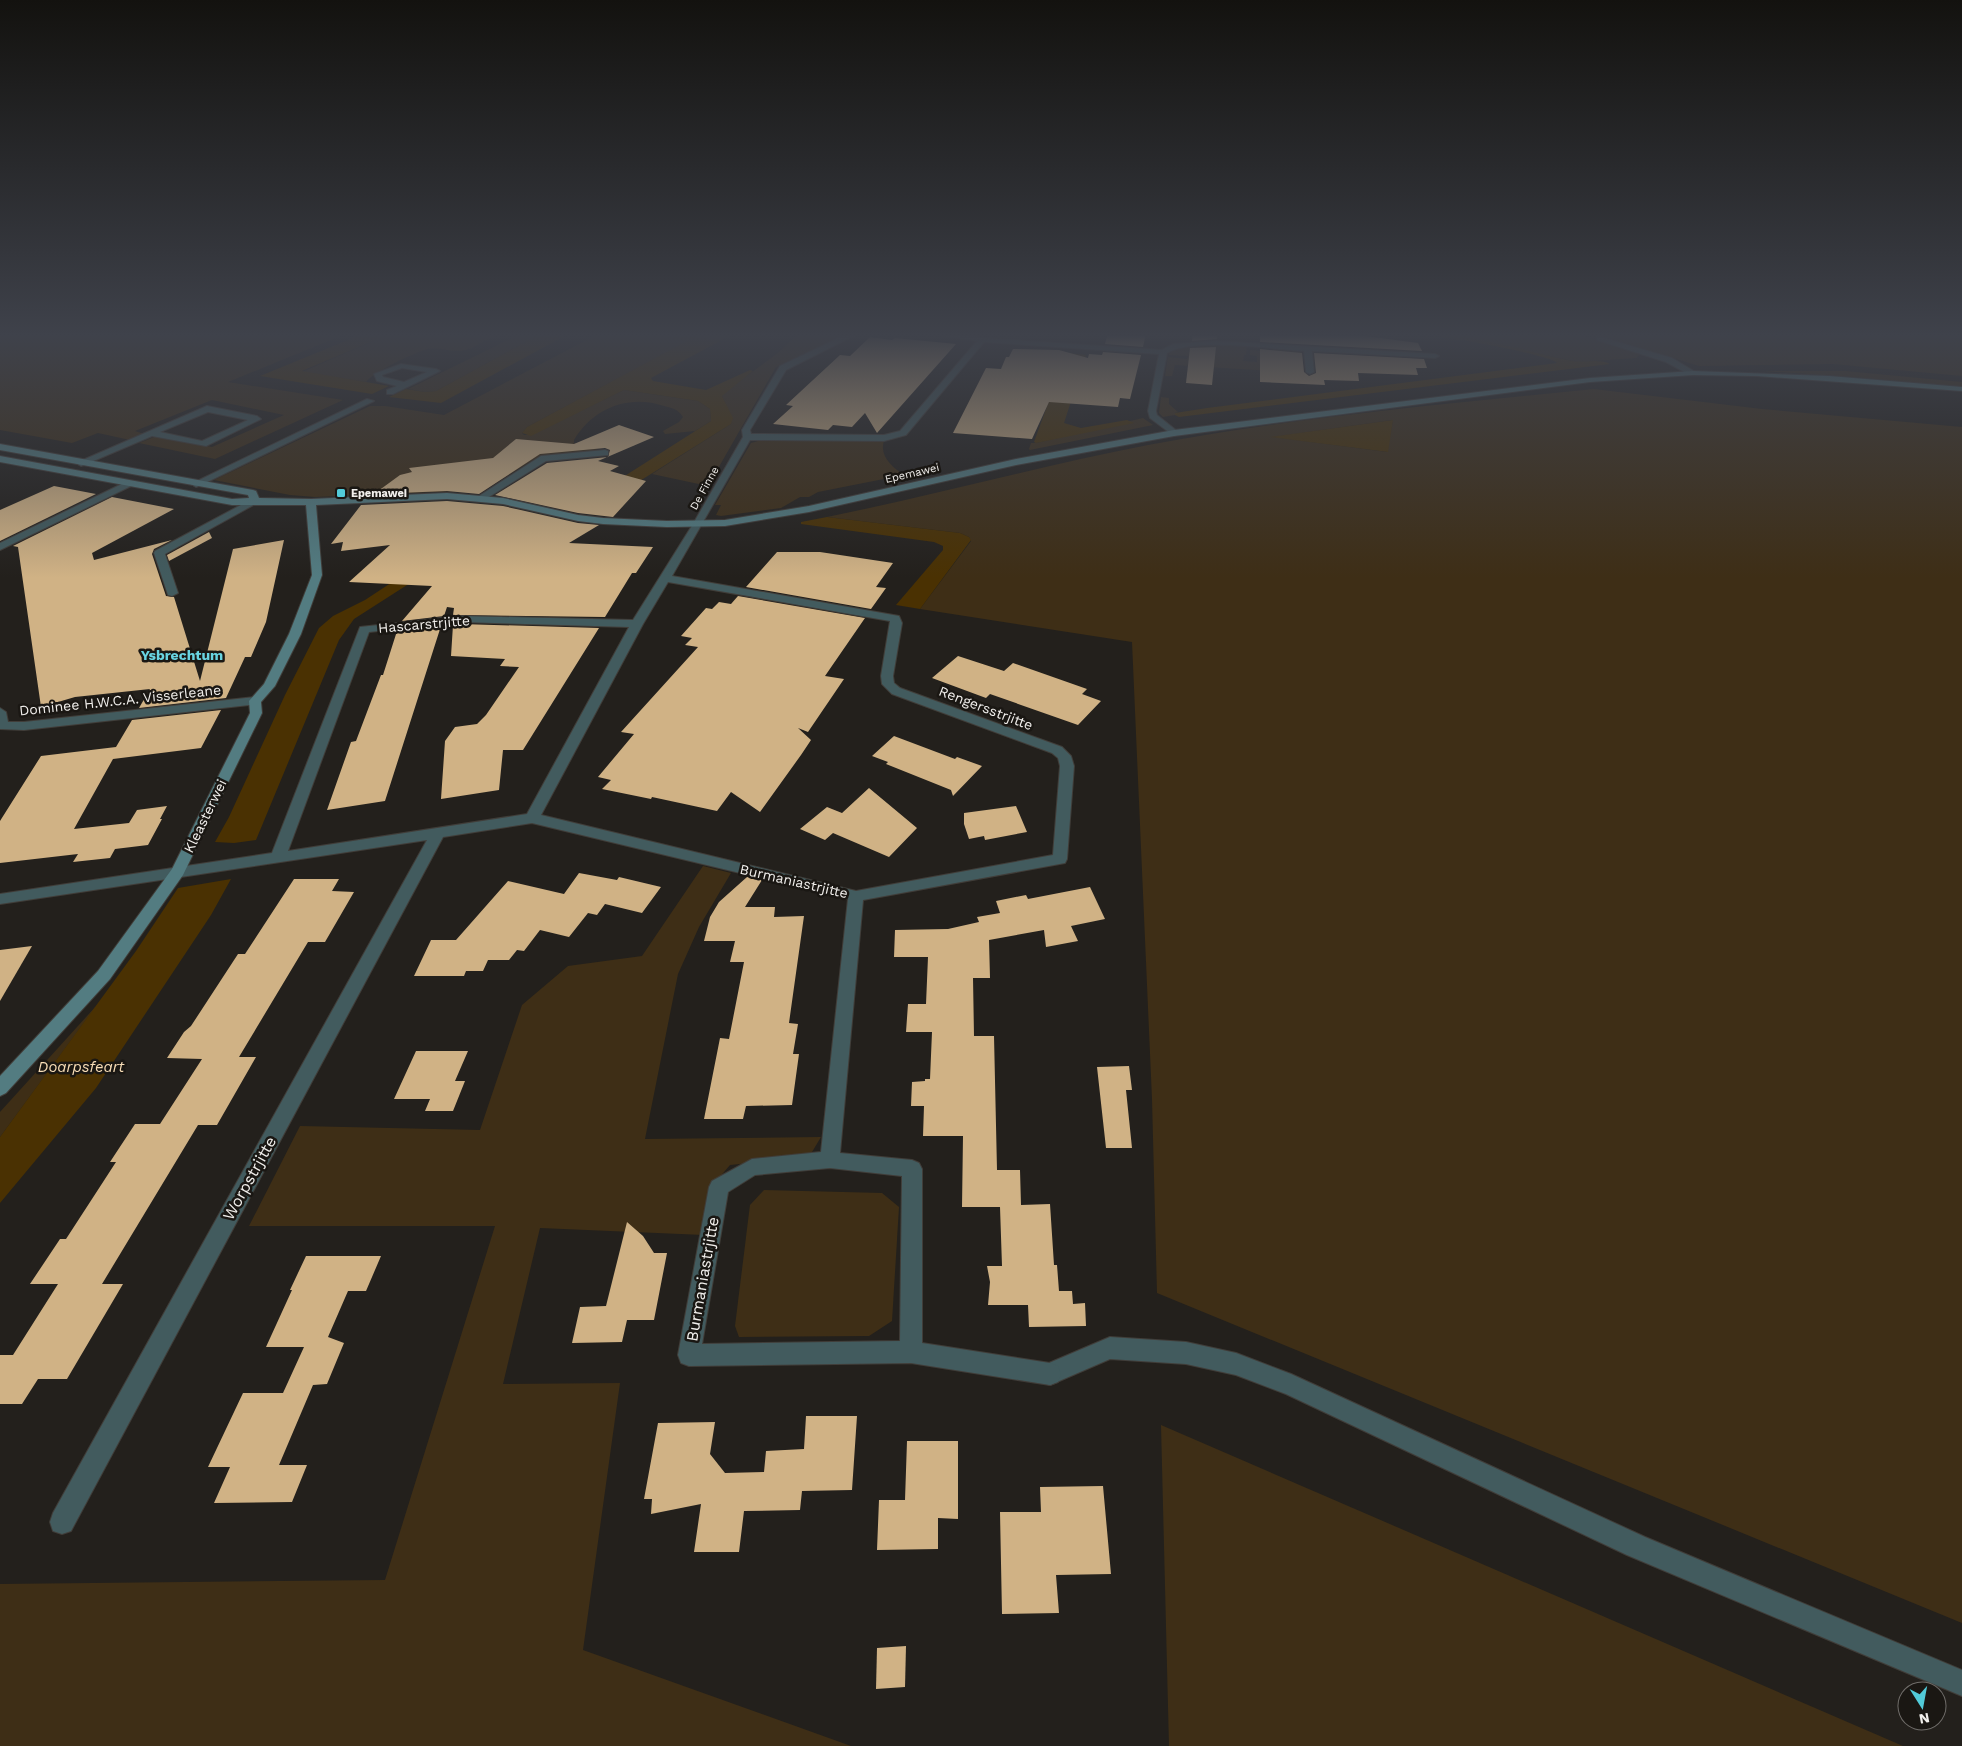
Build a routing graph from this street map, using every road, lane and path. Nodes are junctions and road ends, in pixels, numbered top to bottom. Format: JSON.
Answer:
{"nodes":[{"id":1,"x":194,"y":414,"type":"edge"},
{"id":2,"x":234,"y":414,"type":"edge"},
{"id":3,"x":342,"y":414,"type":"edge"},
{"id":4,"x":755,"y":414,"type":"edge"},
{"id":5,"x":918,"y":414,"type":"edge"},
{"id":6,"x":1153,"y":414,"type":"edge"},
{"id":7,"x":1315,"y":414,"type":"edge"},
{"id":8,"x":151,"y":433,"type":"junction"},
{"id":9,"x":1174,"y":433,"type":"junction"},
{"id":10,"x":746,"y":437,"type":"junction"},
{"id":11,"x":0,"y":447,"type":"edge"},
{"id":12,"x":605,"y":453,"type":"dead end"},
{"id":13,"x":0,"y":459,"type":"edge"},
{"id":14,"x":82,"y":463,"type":"junction"},
{"id":15,"x":128,"y":484,"type":"junction"},
{"id":16,"x":196,"y":484,"type":"junction"},
{"id":17,"x":481,"y":498,"type":"junction"},
{"id":18,"x":254,"y":501,"type":"junction"},
{"id":19,"x":311,"y":502,"type":"junction"},
{"id":20,"x":698,"y":524,"type":"junction"},
{"id":21,"x":0,"y":547,"type":"edge"},
{"id":22,"x":666,"y":578,"type":"junction"},
{"id":23,"x":172,"y":592,"type":"dead end"},
{"id":24,"x":637,"y":624,"type":"junction"},
{"id":25,"x":255,"y":701,"type":"junction"},
{"id":26,"x":0,"y":712,"type":"edge"},
{"id":27,"x":532,"y":818,"type":"junction"},
{"id":28,"x":437,"y":834,"type":"junction"},
{"id":29,"x":278,"y":857,"type":"junction"},
{"id":30,"x":178,"y":871,"type":"junction"},
{"id":31,"x":856,"y":896,"type":"junction"},
{"id":32,"x":0,"y":899,"type":"edge"},
{"id":33,"x":0,"y":1088,"type":"edge"},
{"id":34,"x":830,"y":1160,"type":"junction"},
{"id":35,"x":911,"y":1352,"type":"junction"},
{"id":36,"x":62,"y":1522,"type":"dead end"},
{"id":37,"x":1962,"y":1683,"type":"edge"}],
"edges":[{"from":1,"to":8,"type":"street"},
{"from":2,"to":8,"type":"street"},
{"from":3,"to":16,"type":"street"},
{"from":4,"to":10,"type":"street","name":"De Finne"},
{"from":5,"to":10,"type":"street"},
{"from":6,"to":9,"type":"street"},
{"from":7,"to":9,"type":"street","name":"Epemawei"},
{"from":8,"to":14,"type":"street"},
{"from":9,"to":20,"type":"street","name":"Epemawei"},
{"from":10,"to":20,"type":"street","name":"De Finne"},
{"from":11,"to":14,"type":"street","name":"Epemawei"},
{"from":12,"to":17,"type":"street"},
{"from":13,"to":15,"type":"street","name":"Epemawei"},
{"from":14,"to":16,"type":"street","name":"Epemawei"},
{"from":15,"to":18,"type":"street","name":"Epemawei"},
{"from":15,"to":21,"type":"street"},
{"from":16,"to":18,"type":"street","name":"Epemawei"},
{"from":17,"to":19,"type":"street","name":"Epemawei"},
{"from":17,"to":20,"type":"street","name":"Epemawei"},
{"from":18,"to":19,"type":"street","name":"Epemawei"},
{"from":18,"to":23,"type":"street"},
{"from":19,"to":25,"type":"street"},
{"from":20,"to":22,"type":"street"},
{"from":22,"to":24,"type":"street"},
{"from":22,"to":31,"type":"street","name":"Rengersstrjitte"},
{"from":24,"to":27,"type":"street"},
{"from":24,"to":29,"type":"street","name":"Hascarstrjitte"},
{"from":25,"to":26,"type":"street","name":"Dominee H.W.C.A. Visserleane"},
{"from":25,"to":30,"type":"street","name":"Kleasterwei"},
{"from":27,"to":28,"type":"street"},
{"from":27,"to":31,"type":"street","name":"Burmaniastrjitte"},
{"from":28,"to":29,"type":"street"},
{"from":28,"to":36,"type":"street","name":"Worpstrjitte"},
{"from":29,"to":30,"type":"street"},
{"from":30,"to":32,"type":"street"},
{"from":30,"to":33,"type":"street","name":"Kleasterwei"},
{"from":31,"to":34,"type":"street","name":"Burmaniastrjitte"},
{"from":34,"to":35,"type":"street","name":"Burmaniastrjitte"},
{"from":34,"to":35,"type":"street","name":"Burmaniastrjitte"},
{"from":35,"to":37,"type":"street","name":"Burmaniastrjitte"}]}
